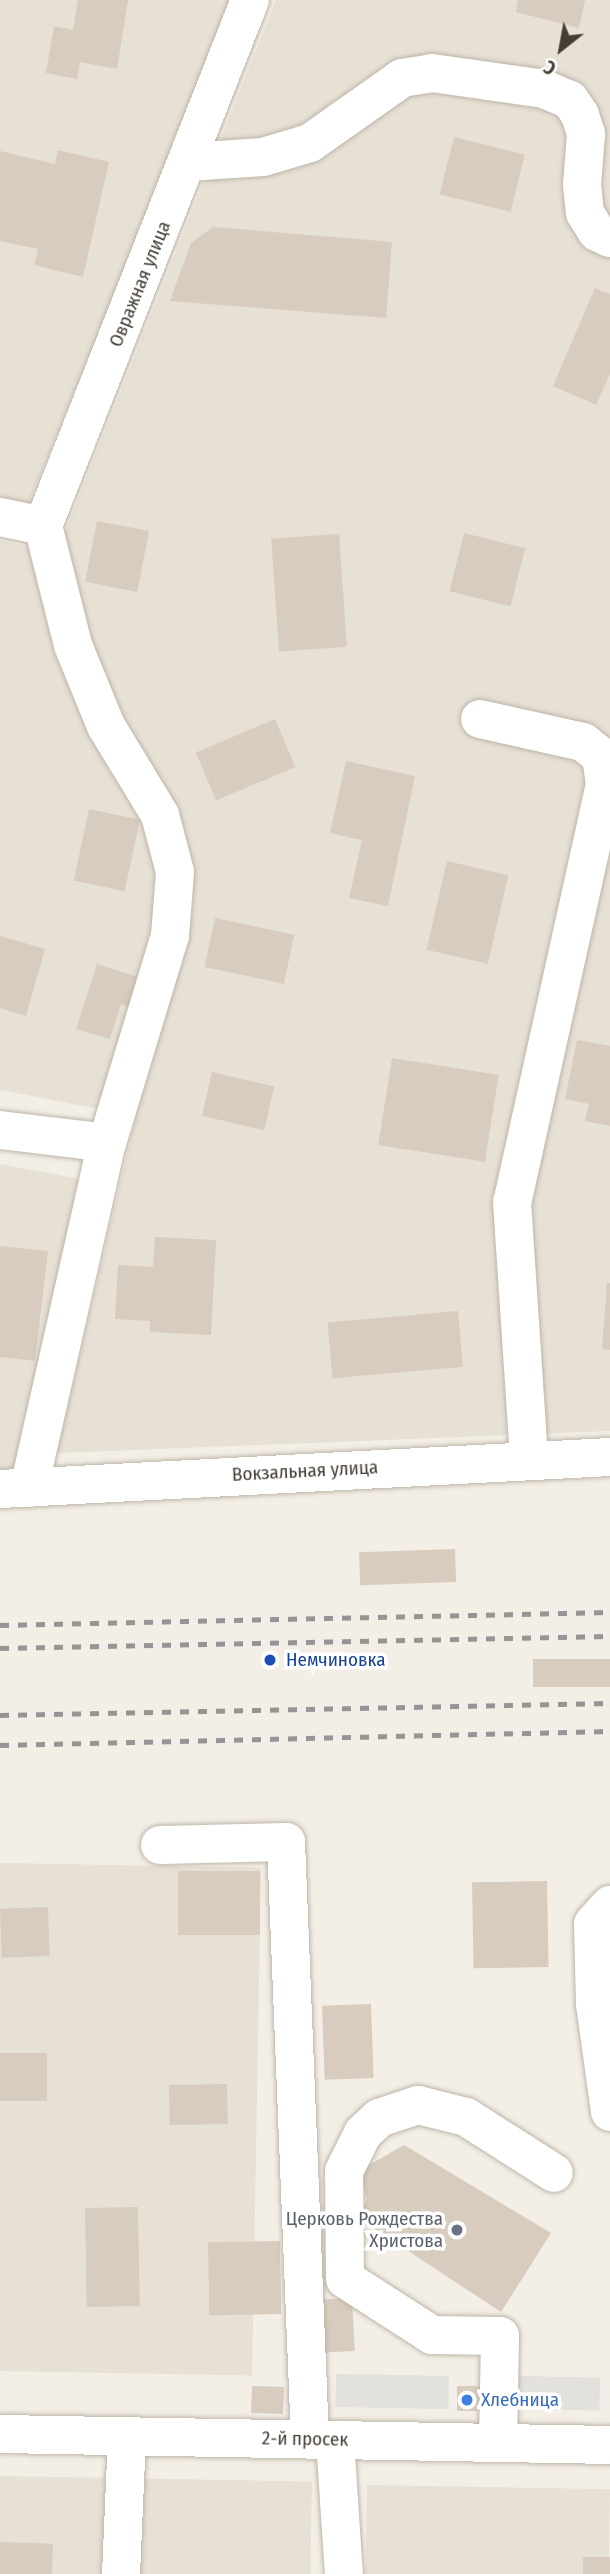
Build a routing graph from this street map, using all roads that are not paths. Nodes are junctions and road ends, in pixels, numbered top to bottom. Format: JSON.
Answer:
{"nodes":[{"id":1,"x":250,"y":0,"type":"edge"},
{"id":2,"x":189,"y":162,"type":"junction"},
{"id":3,"x":610,"y":238,"type":"edge"},
{"id":4,"x":0,"y":517,"type":"edge"},
{"id":5,"x":43,"y":526,"type":"junction"},
{"id":6,"x":480,"y":719,"type":"dead end"},
{"id":7,"x":0,"y":1130,"type":"edge"},
{"id":8,"x":107,"y":1143,"type":"junction"},
{"id":9,"x":610,"y":1457,"type":"edge"},
{"id":10,"x":530,"y":1458,"type":"junction"},
{"id":11,"x":14,"y":1488,"type":"edge"},
{"id":12,"x":160,"y":1845,"type":"dead end"},
{"id":13,"x":610,"y":1905,"type":"edge"},
{"id":14,"x":610,"y":2112,"type":"edge"},
{"id":15,"x":554,"y":2173,"type":"dead end"},
{"id":16,"x":0,"y":2434,"type":"edge"},
{"id":17,"x":127,"y":2436,"type":"junction"},
{"id":18,"x":323,"y":2440,"type":"junction"},
{"id":19,"x":498,"y":2443,"type":"junction"},
{"id":20,"x":610,"y":2445,"type":"edge"},
{"id":21,"x":121,"y":2574,"type":"edge"},
{"id":22,"x":344,"y":2574,"type":"edge"}],
"edges":[{"from":1,"to":2,"type":"street","name":"Овражная улица"},
{"from":2,"to":3,"type":"street"},
{"from":2,"to":5,"type":"street","name":"Овражная улица"},
{"from":4,"to":5,"type":"street"},
{"from":5,"to":8,"type":"street"},
{"from":6,"to":10,"type":"street"},
{"from":7,"to":8,"type":"street"},
{"from":8,"to":11,"type":"street"},
{"from":9,"to":10,"type":"street","name":"Вокзальная улица"},
{"from":10,"to":11,"type":"street","name":"Вокзальная улица"},
{"from":12,"to":18,"type":"street"},
{"from":13,"to":14,"type":"street"},
{"from":15,"to":19,"type":"street"},
{"from":16,"to":17,"type":"street","name":"2-й просек"},
{"from":17,"to":18,"type":"street","name":"2-й просек"},
{"from":17,"to":21,"type":"street"},
{"from":18,"to":19,"type":"street","name":"2-й просек"},
{"from":18,"to":22,"type":"street"},
{"from":19,"to":20,"type":"street","name":"2-й просек"}]}
